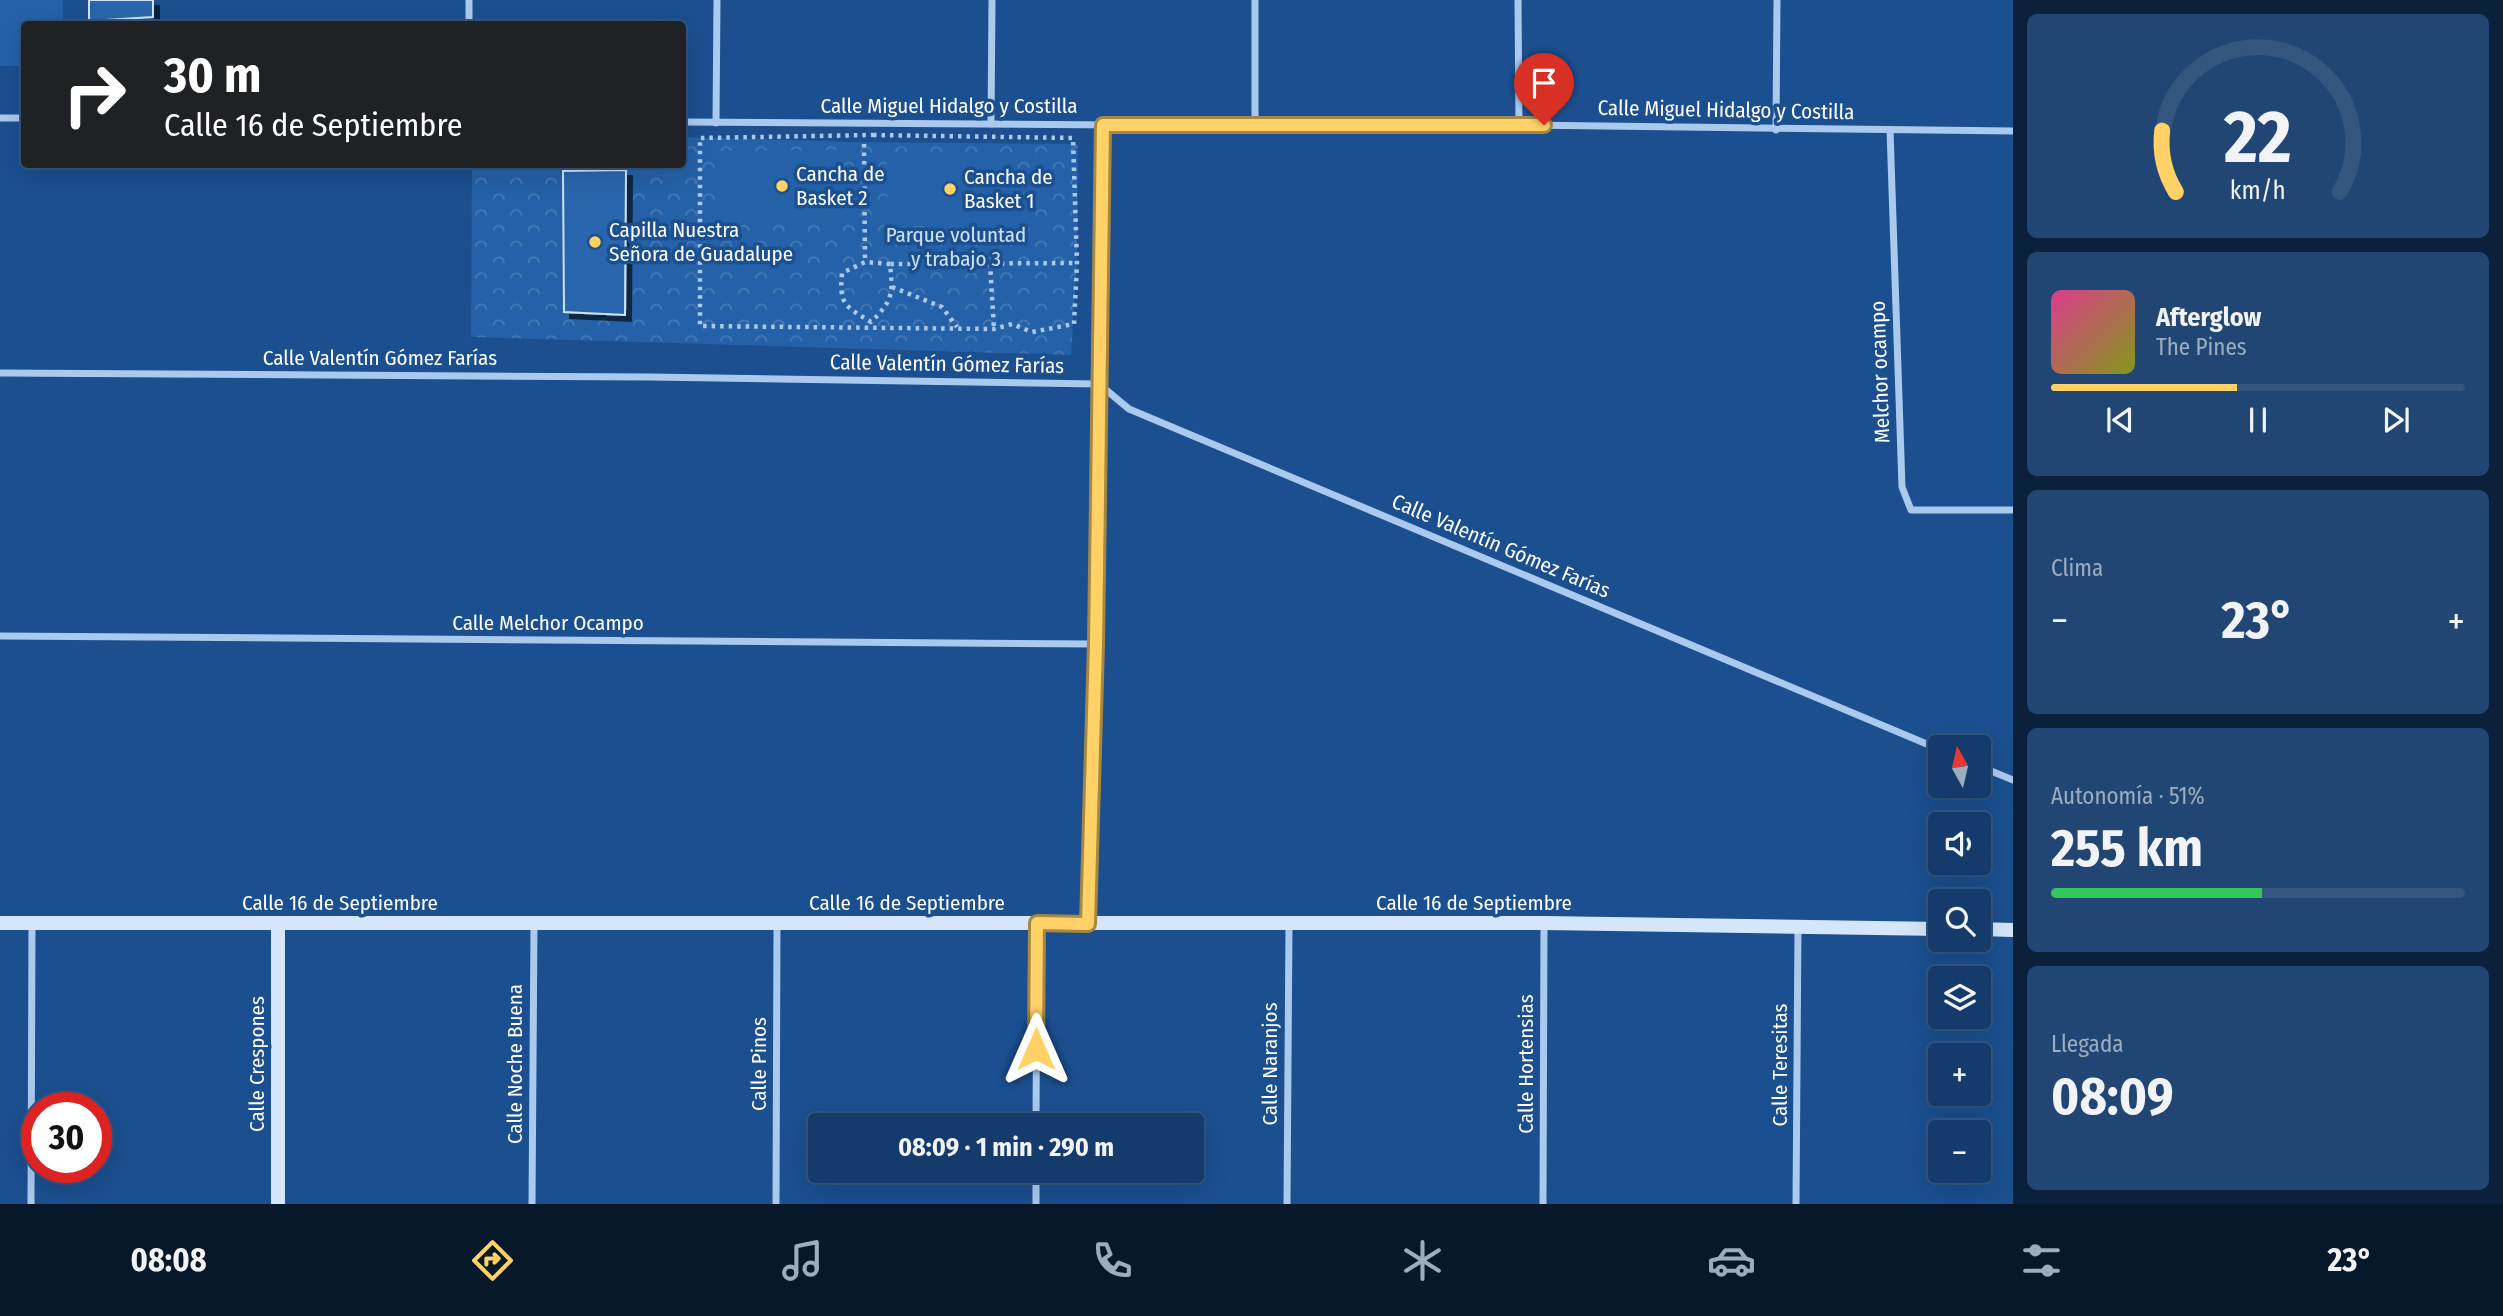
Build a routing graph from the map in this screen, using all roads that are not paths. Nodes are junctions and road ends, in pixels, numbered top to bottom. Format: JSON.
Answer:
{"nodes":[{"id":1,"x":469,"y":0,"type":"edge"},
{"id":2,"x":718,"y":0,"type":"edge"},
{"id":3,"x":992,"y":0,"type":"edge"},
{"id":4,"x":1255,"y":0,"type":"edge"},
{"id":5,"x":1518,"y":0,"type":"edge"},
{"id":6,"x":1777,"y":0,"type":"edge"},
{"id":7,"x":469,"y":21,"type":"edge"},
{"id":8,"x":0,"y":118,"type":"edge"},
{"id":9,"x":21,"y":118,"type":"edge"},
{"id":10,"x":686,"y":122,"type":"edge"},
{"id":11,"x":716,"y":122,"type":"junction"},
{"id":12,"x":991,"y":124,"type":"junction"},
{"id":13,"x":1103,"y":125,"type":"junction"},
{"id":14,"x":1518,"y":125,"type":"junction"},
{"id":15,"x":1255,"y":126,"type":"junction"},
{"id":16,"x":1776,"y":130,"type":"junction"},
{"id":17,"x":1890,"y":130,"type":"junction"},
{"id":18,"x":2013,"y":131,"type":"edge"},
{"id":19,"x":0,"y":373,"type":"edge"},
{"id":20,"x":1099,"y":384,"type":"junction"},
{"id":21,"x":2013,"y":510,"type":"edge"},
{"id":22,"x":0,"y":636,"type":"edge"},
{"id":23,"x":1096,"y":644,"type":"junction"},
{"id":24,"x":1928,"y":745,"type":"edge"},
{"id":25,"x":1992,"y":771,"type":"edge"},
{"id":26,"x":2013,"y":780,"type":"edge"},
{"id":27,"x":0,"y":923,"type":"edge"},
{"id":28,"x":32,"y":923,"type":"junction"},
{"id":29,"x":1037,"y":923,"type":"junction"},
{"id":30,"x":1544,"y":923,"type":"junction"},
{"id":31,"x":278,"y":924,"type":"junction"},
{"id":32,"x":534,"y":924,"type":"junction"},
{"id":33,"x":777,"y":924,"type":"junction"},
{"id":34,"x":1088,"y":924,"type":"junction"},
{"id":35,"x":1289,"y":924,"type":"junction"},
{"id":36,"x":1798,"y":926,"type":"junction"},
{"id":37,"x":1928,"y":929,"type":"edge"},
{"id":38,"x":1991,"y":929,"type":"edge"},
{"id":39,"x":2013,"y":930,"type":"edge"},
{"id":40,"x":1036,"y":1113,"type":"edge"},
{"id":41,"x":1036,"y":1183,"type":"edge"},
{"id":42,"x":31,"y":1204,"type":"edge"},
{"id":43,"x":278,"y":1204,"type":"edge"},
{"id":44,"x":532,"y":1204,"type":"edge"},
{"id":45,"x":776,"y":1204,"type":"edge"},
{"id":46,"x":1036,"y":1204,"type":"edge"},
{"id":47,"x":1287,"y":1204,"type":"edge"},
{"id":48,"x":1543,"y":1204,"type":"edge"},
{"id":49,"x":1796,"y":1204,"type":"edge"}],
"edges":[{"from":1,"to":7,"type":"street"},
{"from":2,"to":11,"type":"street"},
{"from":3,"to":12,"type":"street"},
{"from":4,"to":15,"type":"street"},
{"from":5,"to":14,"type":"street"},
{"from":6,"to":16,"type":"street"},
{"from":8,"to":9,"type":"street"},
{"from":10,"to":11,"type":"street","name":"Calle Miguel Hidalgo y Costilla"},
{"from":11,"to":12,"type":"street","name":"Calle Miguel Hidalgo y Costilla"},
{"from":12,"to":13,"type":"street","name":"Calle Miguel Hidalgo y Costilla"},
{"from":13,"to":15,"type":"street","name":"Calle Miguel Hidalgo y Costilla"},
{"from":13,"to":20,"type":"street"},
{"from":14,"to":15,"type":"street","name":"Calle Miguel Hidalgo y Costilla"},
{"from":14,"to":16,"type":"street","name":"Calle Miguel Hidalgo y Costilla"},
{"from":16,"to":17,"type":"street","name":"Calle Miguel Hidalgo y Costilla"},
{"from":17,"to":18,"type":"street","name":"Calle Miguel Hidalgo y Costilla"},
{"from":17,"to":21,"type":"street","name":"Melchor ocampo"},
{"from":19,"to":20,"type":"street","name":"Calle Valentín Gómez Farías"},
{"from":20,"to":23,"type":"street"},
{"from":20,"to":24,"type":"street","name":"Calle Valentín Gómez Farías"},
{"from":22,"to":23,"type":"street","name":"Calle Melchor Ocampo"},
{"from":23,"to":34,"type":"street"},
{"from":25,"to":26,"type":"street"},
{"from":27,"to":28,"type":"street","name":"Calle 16 de Septiembre"},
{"from":28,"to":31,"type":"street","name":"Calle 16 de Septiembre"},
{"from":28,"to":42,"type":"street"},
{"from":29,"to":33,"type":"street","name":"Calle 16 de Septiembre"},
{"from":29,"to":34,"type":"street","name":"Calle 16 de Septiembre"},
{"from":29,"to":40,"type":"street"},
{"from":30,"to":35,"type":"street","name":"Calle 16 de Septiembre"},
{"from":30,"to":36,"type":"street","name":"Calle 16 de Septiembre"},
{"from":30,"to":48,"type":"street","name":"Calle Hortensias"},
{"from":31,"to":32,"type":"street","name":"Calle 16 de Septiembre"},
{"from":31,"to":43,"type":"street","name":"Calle Crespones"},
{"from":32,"to":33,"type":"street","name":"Calle 16 de Septiembre"},
{"from":32,"to":44,"type":"street","name":"Calle Noche Buena"},
{"from":33,"to":45,"type":"street","name":"Calle Pinos"},
{"from":34,"to":35,"type":"street","name":"Calle 16 de Septiembre"},
{"from":35,"to":47,"type":"street","name":"Calle Naranjos"},
{"from":36,"to":37,"type":"street","name":"Calle 16 de Septiembre"},
{"from":36,"to":49,"type":"street","name":"Calle Teresitas"},
{"from":38,"to":39,"type":"street"},
{"from":41,"to":46,"type":"street"}]}
